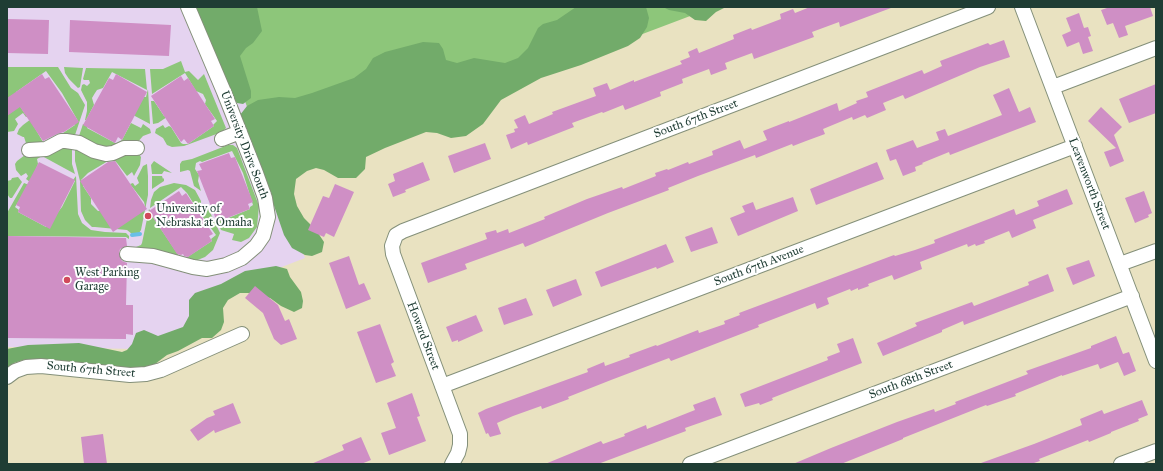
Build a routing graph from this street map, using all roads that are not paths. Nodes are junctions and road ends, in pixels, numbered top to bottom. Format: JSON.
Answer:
{"nodes":[{"id":1,"x":188,"y":7,"type":"edge"},
{"id":2,"x":988,"y":7,"type":"edge"},
{"id":3,"x":1022,"y":7,"type":"edge"},
{"id":4,"x":1156,"y":48,"type":"edge"},
{"id":5,"x":1052,"y":87,"type":"junction"},
{"id":6,"x":240,"y":132,"type":"junction"},
{"id":7,"x":222,"y":139,"type":"dead end"},
{"id":8,"x":1075,"y":146,"type":"junction"},
{"id":9,"x":137,"y":148,"type":"dead end"},
{"id":10,"x":29,"y":150,"type":"dead end"},
{"id":11,"x":403,"y":231,"type":"joint"},
{"id":12,"x":1156,"y":251,"type":"edge"},
{"id":13,"x":127,"y":254,"type":"dead end"},
{"id":14,"x":1120,"y":264,"type":"junction"},
{"id":15,"x":1132,"y":296,"type":"junction"},
{"id":16,"x":242,"y":334,"type":"dead end"},
{"id":17,"x":1156,"y":360,"type":"edge"},
{"id":18,"x":7,"y":377,"type":"edge"},
{"id":19,"x":442,"y":386,"type":"junction"},
{"id":20,"x":1156,"y":451,"type":"edge"},
{"id":21,"x":452,"y":464,"type":"edge"},
{"id":22,"x":690,"y":464,"type":"edge"},
{"id":23,"x":1121,"y":464,"type":"edge"}],
"edges":[{"from":1,"to":6,"type":"street","name":"University Drive South"},
{"from":2,"to":11,"type":"street","name":"South 67th Street"},
{"from":3,"to":5,"type":"street","name":"Leavenworth Street"},
{"from":4,"to":5,"type":"street"},
{"from":5,"to":8,"type":"street","name":"Leavenworth Street"},
{"from":6,"to":7,"type":"street"},
{"from":6,"to":13,"type":"street","name":"University Drive South"},
{"from":8,"to":14,"type":"street","name":"Leavenworth Street"},
{"from":8,"to":19,"type":"street","name":"South 67th Avenue"},
{"from":9,"to":10,"type":"street"},
{"from":11,"to":19,"type":"street","name":"Howard Street"},
{"from":12,"to":14,"type":"street"},
{"from":14,"to":15,"type":"street","name":"Leavenworth Street"},
{"from":15,"to":17,"type":"street","name":"Leavenworth Street"},
{"from":15,"to":22,"type":"street","name":"South 68th Street"},
{"from":16,"to":18,"type":"street","name":"South 67th Street"},
{"from":19,"to":21,"type":"street","name":"Howard Street"},
{"from":20,"to":23,"type":"street"}]}
